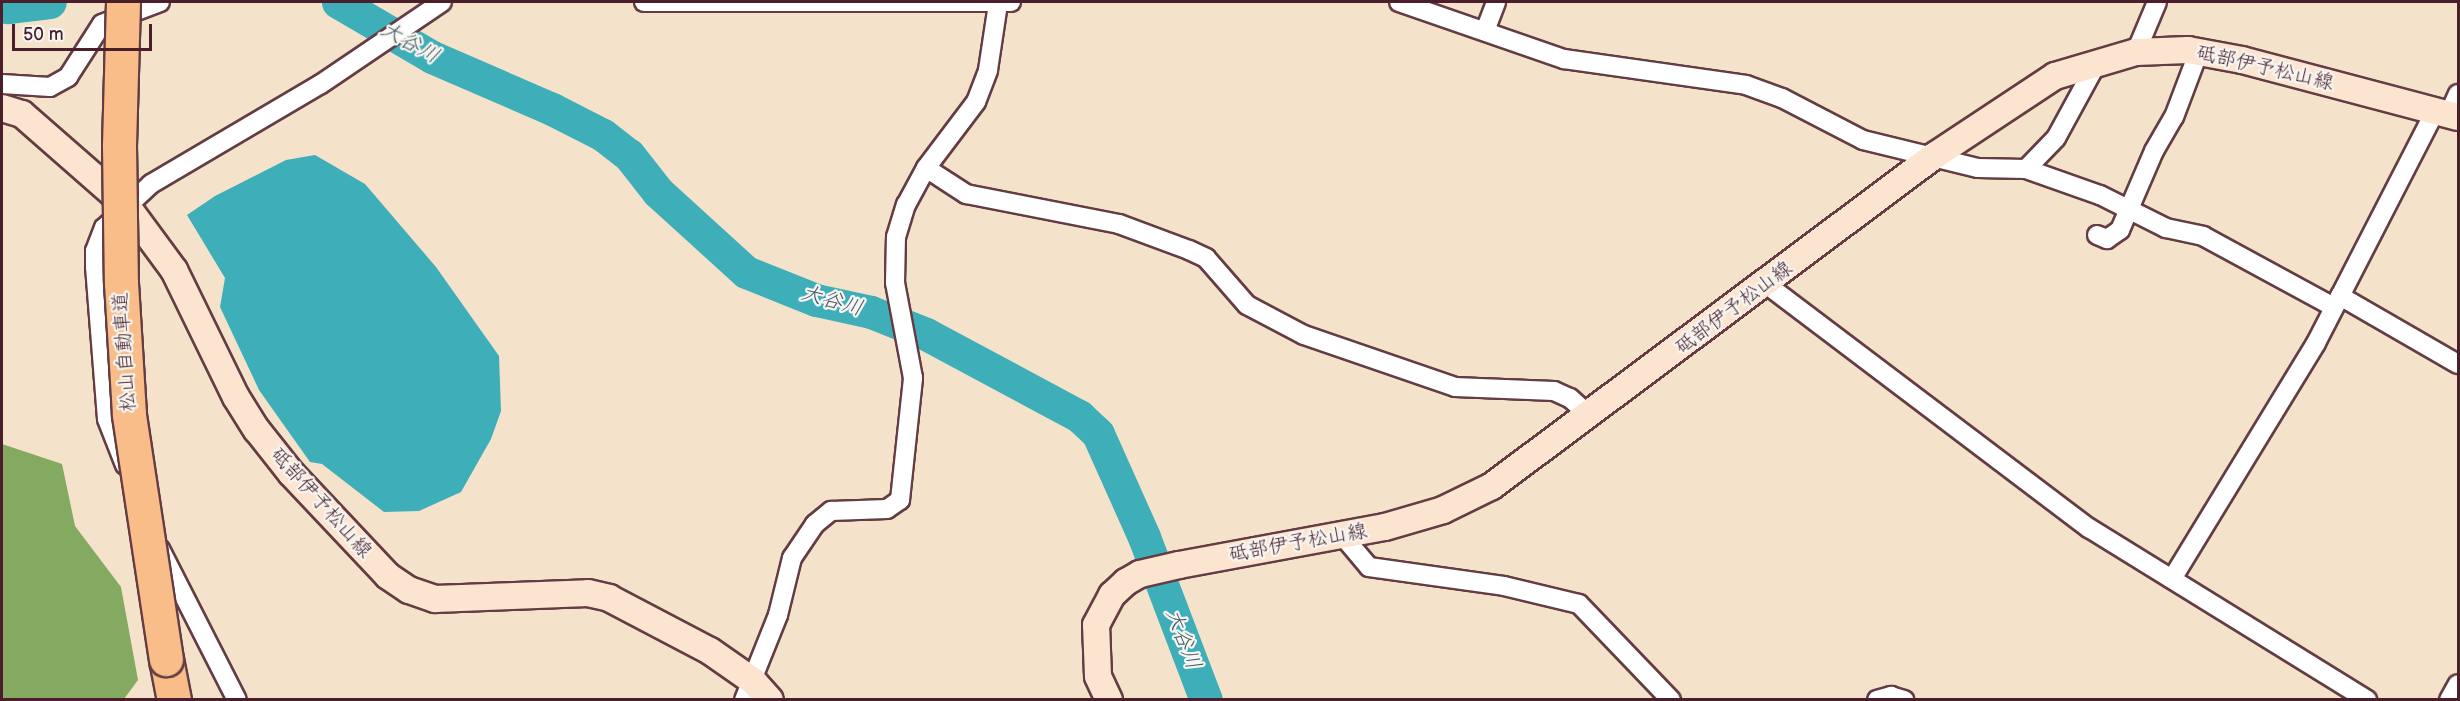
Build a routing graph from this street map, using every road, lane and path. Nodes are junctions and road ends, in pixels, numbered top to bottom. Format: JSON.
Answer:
{"nodes":[{"id":1,"x":123,"y":2,"type":"edge"},
{"id":2,"x":160,"y":2,"type":"edge"},
{"id":3,"x":442,"y":2,"type":"edge"},
{"id":4,"x":644,"y":2,"type":"edge"},
{"id":5,"x":684,"y":2,"type":"edge"},
{"id":6,"x":1400,"y":2,"type":"edge"},
{"id":7,"x":1496,"y":2,"type":"edge"},
{"id":8,"x":2157,"y":2,"type":"edge"},
{"id":9,"x":1005,"y":3,"type":"edge"},
{"id":10,"x":1485,"y":31,"type":"junction"},
{"id":11,"x":2199,"y":51,"type":"junction"},
{"id":12,"x":2136,"y":52,"type":"junction"},
{"id":13,"x":2098,"y":61,"type":"junction"},
{"id":14,"x":2,"y":84,"type":"edge"},
{"id":15,"x":2,"y":108,"type":"edge"},
{"id":16,"x":2450,"y":109,"type":"edge"},
{"id":17,"x":1934,"y":156,"type":"junction"},
{"id":18,"x":926,"y":168,"type":"junction"},
{"id":19,"x":2026,"y":169,"type":"junction"},
{"id":20,"x":126,"y":206,"type":"junction"},
{"id":21,"x":2129,"y":209,"type":"junction"},
{"id":22,"x":2097,"y":235,"type":"dead end"},
{"id":23,"x":1766,"y":284,"type":"junction"},
{"id":24,"x":2337,"y":302,"type":"junction"},
{"id":25,"x":2458,"y":364,"type":"edge"},
{"id":26,"x":1590,"y":416,"type":"junction"},
{"id":27,"x":1342,"y":535,"type":"junction"},
{"id":28,"x":2172,"y":579,"type":"junction"},
{"id":29,"x":2458,"y":684,"type":"edge"},
{"id":30,"x":756,"y":693,"type":"edge"},
{"id":31,"x":174,"y":699,"type":"edge"},
{"id":32,"x":237,"y":699,"type":"edge"},
{"id":33,"x":1109,"y":699,"type":"edge"},
{"id":34,"x":1671,"y":699,"type":"edge"},
{"id":35,"x":1877,"y":699,"type":"edge"},
{"id":36,"x":1904,"y":699,"type":"edge"},
{"id":37,"x":2367,"y":699,"type":"edge"},
{"id":38,"x":2448,"y":699,"type":"edge"}],
"edges":[{"from":1,"to":31,"type":"highway","name":"松山自動車道","bridge":true},
{"from":2,"to":14,"type":"street"},
{"from":3,"to":20,"type":"street"},
{"from":4,"to":5,"type":"street"},
{"from":5,"to":9,"type":"street"},
{"from":6,"to":10,"type":"street"},
{"from":7,"to":10,"type":"street"},
{"from":8,"to":12,"type":"street"},
{"from":9,"to":18,"type":"street"},
{"from":10,"to":17,"type":"street"},
{"from":11,"to":12,"type":"main road","name":"砥部伊予松山線"},
{"from":11,"to":16,"type":"main road","name":"砥部伊予松山線"},
{"from":11,"to":21,"type":"street"},
{"from":12,"to":13,"type":"main road","name":"砥部伊予松山線"},
{"from":13,"to":17,"type":"main road","name":"砥部伊予松山線"},
{"from":13,"to":19,"type":"street"},
{"from":15,"to":20,"type":"main road","name":"砥部伊予松山線"},
{"from":16,"to":24,"type":"street"},
{"from":17,"to":19,"type":"street"},
{"from":17,"to":23,"type":"main road","name":"砥部伊予松山線"},
{"from":18,"to":26,"type":"street"},
{"from":18,"to":30,"type":"street"},
{"from":19,"to":21,"type":"street"},
{"from":20,"to":30,"type":"main road","name":"砥部伊予松山線"},
{"from":20,"to":32,"type":"street"},
{"from":21,"to":22,"type":"street"},
{"from":21,"to":24,"type":"street"},
{"from":23,"to":26,"type":"main road","name":"砥部伊予松山線"},
{"from":23,"to":28,"type":"street"},
{"from":24,"to":25,"type":"street"},
{"from":24,"to":28,"type":"street"},
{"from":26,"to":27,"type":"main road","name":"砥部伊予松山線"},
{"from":27,"to":33,"type":"main road","name":"砥部伊予松山線"},
{"from":27,"to":34,"type":"street"},
{"from":28,"to":37,"type":"street"},
{"from":29,"to":38,"type":"street"},
{"from":35,"to":36,"type":"street"}]}
